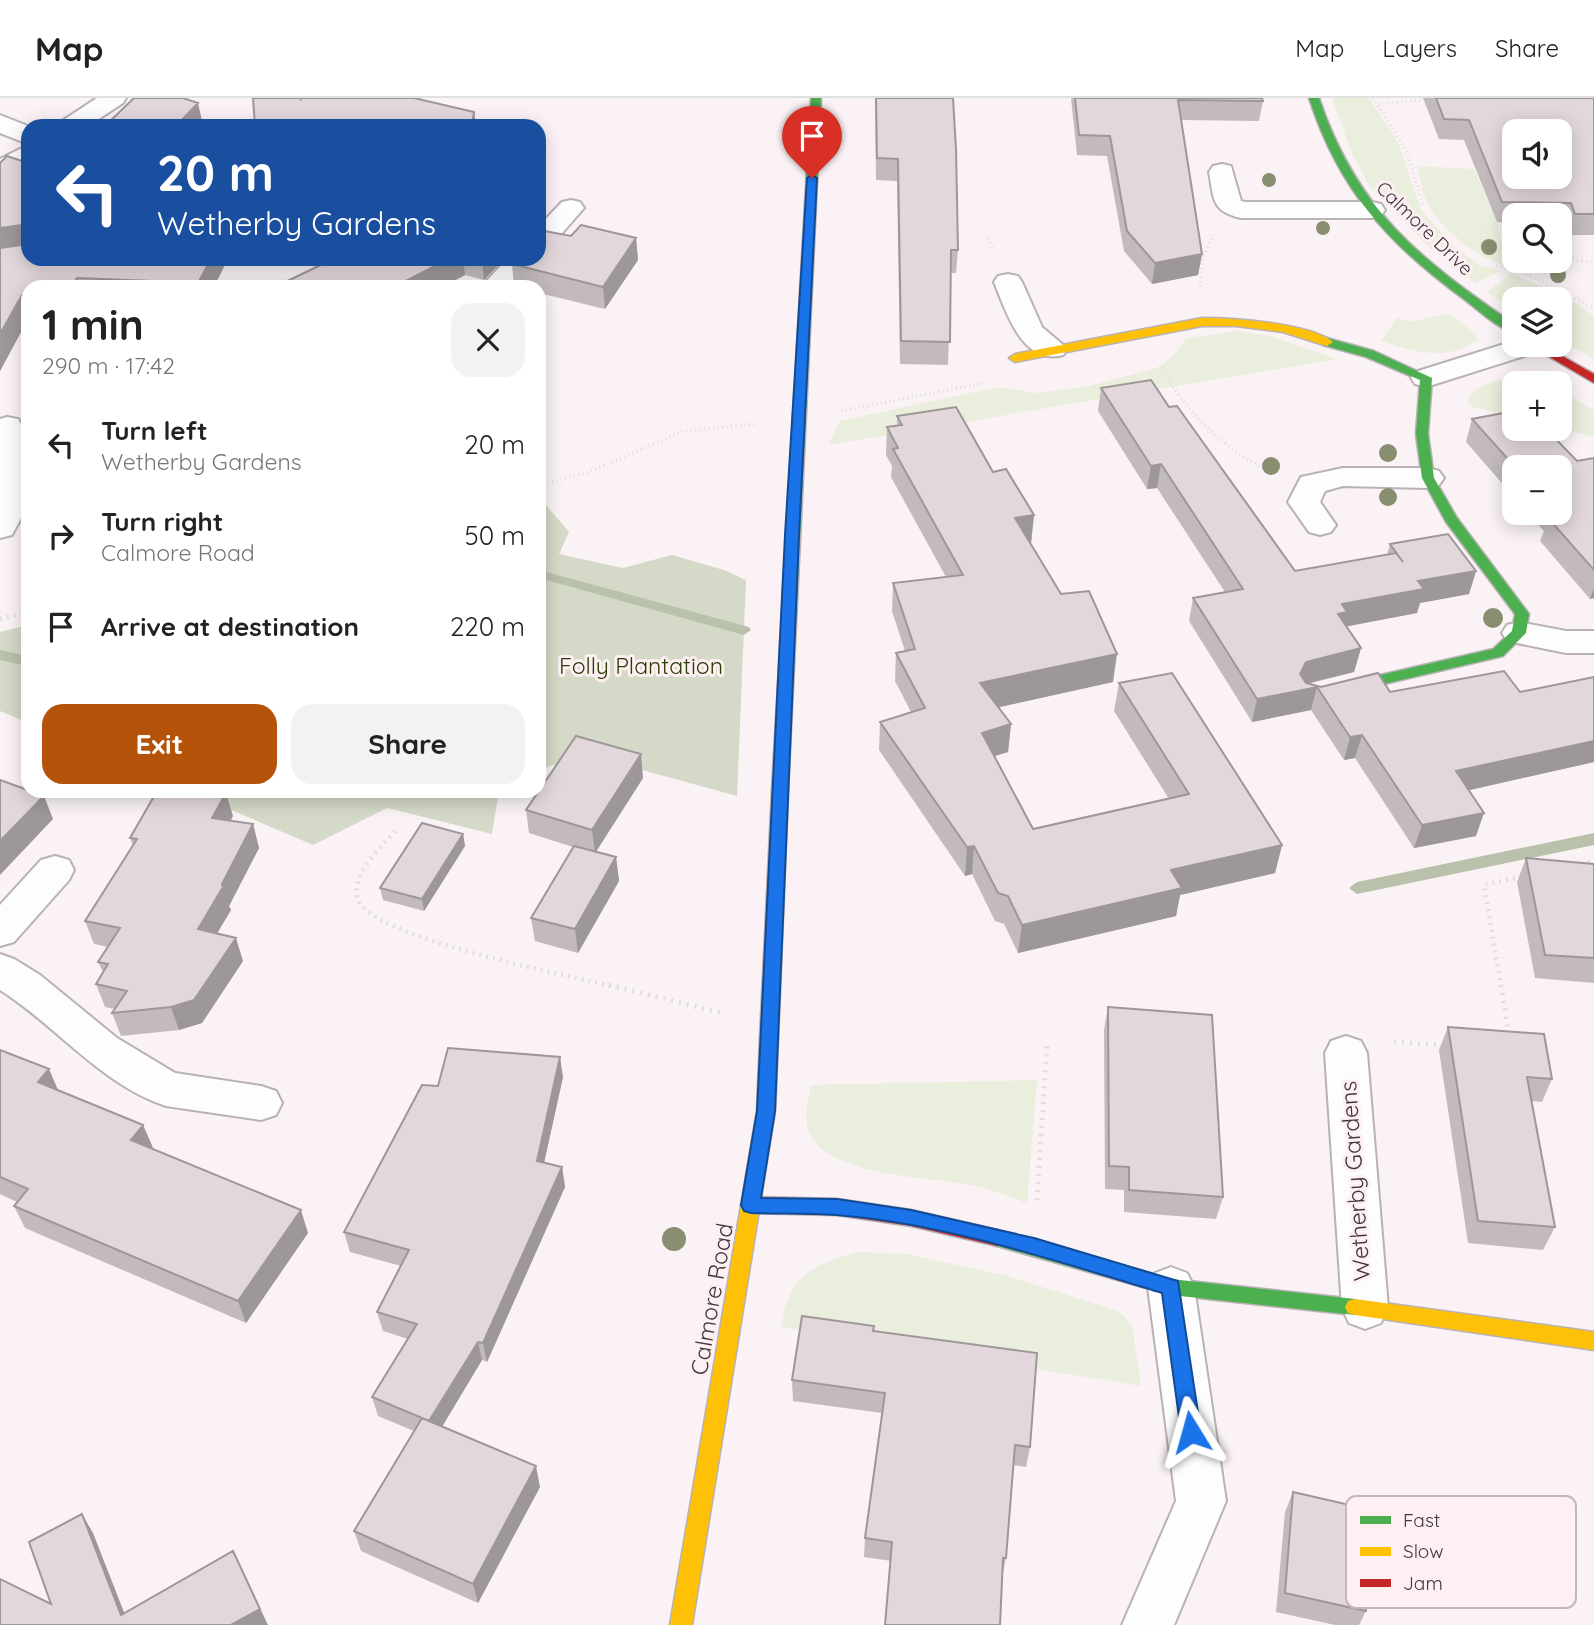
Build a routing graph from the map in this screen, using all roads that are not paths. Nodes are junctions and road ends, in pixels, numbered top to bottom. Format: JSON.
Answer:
{"nodes":[{"id":1,"x":114,"y":98,"type":"edge"},
{"id":2,"x":816,"y":98,"type":"edge"},
{"id":3,"x":1314,"y":98,"type":"edge"},
{"id":4,"x":82,"y":119,"type":"edge"},
{"id":5,"x":0,"y":123,"type":"edge"},
{"id":6,"x":21,"y":133,"type":"edge"},
{"id":7,"x":21,"y":157,"type":"edge"},
{"id":8,"x":0,"y":170,"type":"edge"},
{"id":9,"x":1222,"y":173,"type":"dead end"},
{"id":10,"x":571,"y":208,"type":"dead end"},
{"id":11,"x":1372,"y":210,"type":"junction"},
{"id":12,"x":546,"y":235,"type":"edge"},
{"id":13,"x":516,"y":266,"type":"edge"},
{"id":14,"x":502,"y":280,"type":"edge"},
{"id":15,"x":1008,"y":282,"type":"dead end"},
{"id":16,"x":1502,"y":321,"type":"edge"},
{"id":17,"x":1053,"y":349,"type":"junction"},
{"id":18,"x":1502,"y":355,"type":"edge"},
{"id":19,"x":1555,"y":357,"type":"edge"},
{"id":20,"x":1014,"y":358,"type":"road end"},
{"id":21,"x":1426,"y":378,"type":"junction"},
{"id":22,"x":1594,"y":379,"type":"edge"},
{"id":23,"x":12,"y":425,"type":"edge"},
{"id":24,"x":1428,"y":478,"type":"junction"},
{"id":25,"x":1321,"y":525,"type":"dead end"},
{"id":26,"x":0,"y":528,"type":"edge"},
{"id":27,"x":1518,"y":633,"type":"junction"},
{"id":28,"x":1594,"y":642,"type":"edge"},
{"id":29,"x":1314,"y":696,"type":"edge"},
{"id":30,"x":55,"y":870,"type":"dead end"},
{"id":31,"x":0,"y":931,"type":"edge"},
{"id":32,"x":0,"y":970,"type":"edge"},
{"id":33,"x":1346,"y":1053,"type":"road end"},
{"id":34,"x":261,"y":1103,"type":"dead end"},
{"id":35,"x":751,"y":1205,"type":"junction"},
{"id":36,"x":1171,"y":1287,"type":"junction"},
{"id":37,"x":1365,"y":1308,"type":"junction"},
{"id":38,"x":1594,"y":1341,"type":"edge"},
{"id":39,"x":681,"y":1625,"type":"edge"},
{"id":40,"x":1148,"y":1625,"type":"edge"}],
"edges":[{"from":1,"to":4,"type":"street"},
{"from":2,"to":35,"type":"street","name":"Calmore Road"},
{"from":3,"to":11,"type":"street","name":"Calmore Drive"},
{"from":5,"to":6,"type":"street"},
{"from":7,"to":8,"type":"street"},
{"from":9,"to":11,"type":"street"},
{"from":10,"to":12,"type":"street"},
{"from":11,"to":16,"type":"street","name":"Calmore Drive"},
{"from":13,"to":14,"type":"street"},
{"from":15,"to":17,"type":"street"},
{"from":17,"to":20,"type":"street"},
{"from":17,"to":21,"type":"street"},
{"from":18,"to":21,"type":"street"},
{"from":19,"to":22,"type":"street"},
{"from":21,"to":24,"type":"street"},
{"from":23,"to":26,"type":"street"},
{"from":24,"to":25,"type":"street"},
{"from":24,"to":27,"type":"street"},
{"from":27,"to":28,"type":"street"},
{"from":27,"to":29,"type":"street"},
{"from":30,"to":31,"type":"street"},
{"from":32,"to":34,"type":"street"},
{"from":33,"to":37,"type":"street","name":"Wetherby Gardens"},
{"from":35,"to":36,"type":"street","name":"Wetherby Gardens"},
{"from":35,"to":39,"type":"street","name":"Calmore Road"},
{"from":36,"to":37,"type":"street","name":"Wetherby Gardens"},
{"from":36,"to":40,"type":"street"},
{"from":37,"to":38,"type":"street","name":"Wetherby Gardens"}]}
